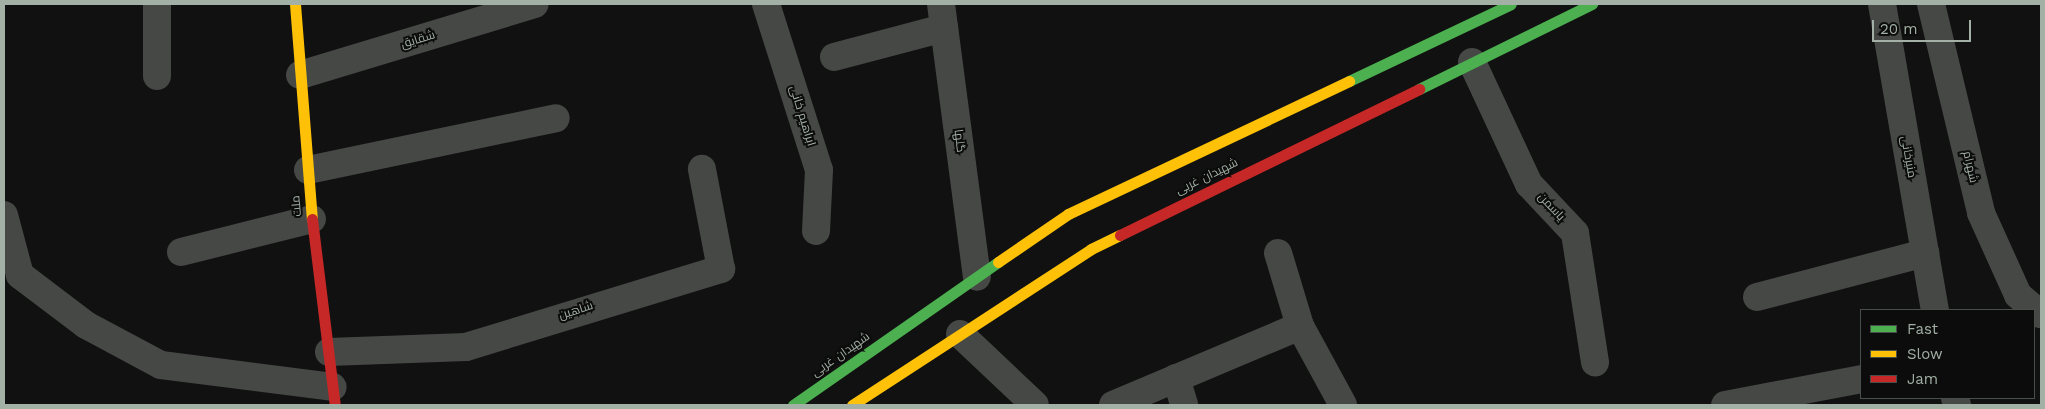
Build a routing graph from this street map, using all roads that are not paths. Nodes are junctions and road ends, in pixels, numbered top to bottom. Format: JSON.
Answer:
{"nodes":[{"id":1,"x":157,"y":4,"type":"edge"},
{"id":2,"x":295,"y":4,"type":"edge"},
{"id":3,"x":535,"y":4,"type":"edge"},
{"id":4,"x":766,"y":4,"type":"edge"},
{"id":5,"x":1511,"y":4,"type":"edge"},
{"id":6,"x":1592,"y":4,"type":"edge"},
{"id":7,"x":1882,"y":4,"type":"edge"},
{"id":8,"x":1931,"y":4,"type":"edge"},
{"id":9,"x":943,"y":16,"type":"edge"},
{"id":10,"x":834,"y":57,"type":"dead end"},
{"id":11,"x":1472,"y":62,"type":"junction"},
{"id":12,"x":300,"y":75,"type":"junction"},
{"id":13,"x":157,"y":76,"type":"dead end"},
{"id":14,"x":556,"y":118,"type":"dead end"},
{"id":15,"x":702,"y":169,"type":"dead end"},
{"id":16,"x":308,"y":170,"type":"junction"},
{"id":17,"x":4,"y":215,"type":"edge"},
{"id":18,"x":312,"y":219,"type":"junction"},
{"id":19,"x":816,"y":231,"type":"dead end"},
{"id":20,"x":180,"y":252,"type":"dead end"},
{"id":21,"x":1278,"y":253,"type":"dead end"},
{"id":22,"x":1924,"y":253,"type":"junction"},
{"id":23,"x":977,"y":277,"type":"junction"},
{"id":24,"x":1757,"y":297,"type":"dead end"},
{"id":25,"x":1935,"y":309,"type":"edge"},
{"id":26,"x":2035,"y":309,"type":"edge"},
{"id":27,"x":1300,"y":326,"type":"junction"},
{"id":28,"x":960,"y":334,"type":"junction"},
{"id":29,"x":329,"y":352,"type":"junction"},
{"id":30,"x":1595,"y":362,"type":"dead end"},
{"id":31,"x":1176,"y":378,"type":"junction"},
{"id":32,"x":1860,"y":378,"type":"edge"},
{"id":33,"x":334,"y":396,"type":"edge"},
{"id":34,"x":794,"y":405,"type":"edge"},
{"id":35,"x":852,"y":405,"type":"edge"},
{"id":36,"x":1035,"y":405,"type":"edge"},
{"id":37,"x":1113,"y":405,"type":"edge"},
{"id":38,"x":1184,"y":405,"type":"edge"},
{"id":39,"x":1343,"y":405,"type":"edge"},
{"id":40,"x":1725,"y":405,"type":"edge"}],
"edges":[{"from":1,"to":13,"type":"street"},
{"from":2,"to":12,"type":"main road","name":"ملت"},
{"from":3,"to":12,"type":"street","name":"شقایق"},
{"from":4,"to":19,"type":"street","name":"ابراهیم خانی"},
{"from":5,"to":23,"type":"main road","name":"شهیدان غربی"},
{"from":6,"to":11,"type":"main road","name":"شهیدان غربی"},
{"from":7,"to":22,"type":"street","name":"منیرخانی"},
{"from":8,"to":26,"type":"street","name":"شهرام"},
{"from":9,"to":10,"type":"street"},
{"from":9,"to":23,"type":"street","name":"گلها"},
{"from":11,"to":28,"type":"main road","name":"شهیدان غربی"},
{"from":11,"to":30,"type":"street","name":"یاسمن"},
{"from":12,"to":16,"type":"main road","name":"ملت"},
{"from":14,"to":16,"type":"street"},
{"from":15,"to":29,"type":"street","name":"شاهین"},
{"from":16,"to":18,"type":"main road","name":"ملت"},
{"from":17,"to":33,"type":"street"},
{"from":18,"to":20,"type":"street"},
{"from":18,"to":29,"type":"main road","name":"ملت"},
{"from":21,"to":27,"type":"street"},
{"from":22,"to":24,"type":"street"},
{"from":22,"to":25,"type":"street","name":"منیرخانی"},
{"from":23,"to":34,"type":"main road","name":"شهیدان غربی"},
{"from":27,"to":31,"type":"street"},
{"from":27,"to":39,"type":"street"},
{"from":28,"to":35,"type":"main road","name":"شهیدان غربی"},
{"from":28,"to":36,"type":"street"},
{"from":29,"to":33,"type":"main road","name":"ملت"},
{"from":31,"to":37,"type":"street"},
{"from":31,"to":38,"type":"street"},
{"from":32,"to":40,"type":"street"}]}
